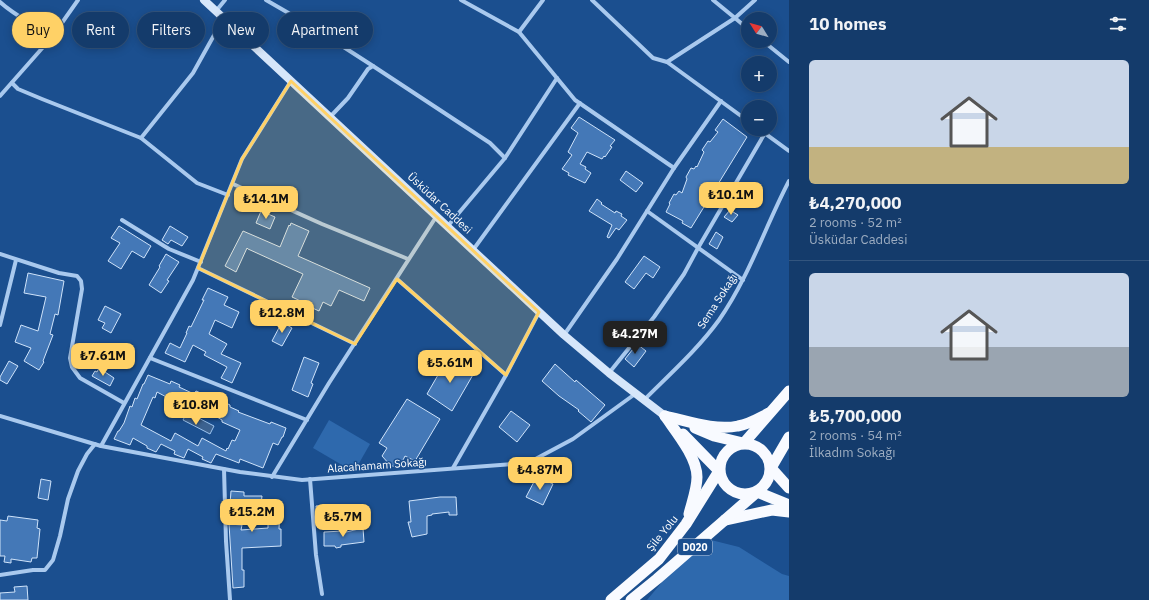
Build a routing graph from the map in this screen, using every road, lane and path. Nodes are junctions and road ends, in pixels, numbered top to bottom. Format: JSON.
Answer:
{"nodes":[{"id":1,"x":78,"y":0,"type":"edge"},
{"id":2,"x":204,"y":0,"type":"edge"},
{"id":3,"x":225,"y":0,"type":"edge"},
{"id":4,"x":266,"y":0,"type":"edge"},
{"id":5,"x":461,"y":0,"type":"edge"},
{"id":6,"x":543,"y":0,"type":"edge"},
{"id":7,"x":592,"y":0,"type":"edge"},
{"id":8,"x":713,"y":0,"type":"edge"},
{"id":9,"x":755,"y":0,"type":"edge"},
{"id":10,"x":0,"y":2,"type":"edge"},
{"id":11,"x":215,"y":11,"type":"joint"},
{"id":12,"x":13,"y":12,"type":"edge"},
{"id":13,"x":735,"y":18,"type":"junction"},
{"id":14,"x":64,"y":20,"type":"edge"},
{"id":15,"x":741,"y":23,"type":"edge"},
{"id":16,"x":519,"y":32,"type":"junction"},
{"id":17,"x":213,"y":37,"type":"edge"},
{"id":18,"x":42,"y":48,"type":"edge"},
{"id":19,"x":255,"y":48,"type":"edge"},
{"id":20,"x":772,"y":48,"type":"edge"},
{"id":21,"x":667,"y":62,"type":"junction"},
{"id":22,"x":789,"y":62,"type":"edge"},
{"id":23,"x":373,"y":66,"type":"junction"},
{"id":24,"x":557,"y":78,"type":"junction"},
{"id":25,"x":291,"y":81,"type":"junction"},
{"id":26,"x":12,"y":83,"type":"junction"},
{"id":27,"x":0,"y":96,"type":"edge"},
{"id":28,"x":720,"y":101,"type":"junction"},
{"id":29,"x":580,"y":103,"type":"junction"},
{"id":30,"x":741,"y":116,"type":"edge"},
{"id":31,"x":330,"y":117,"type":"junction"},
{"id":32,"x":763,"y":136,"type":"edge"},
{"id":33,"x":769,"y":136,"type":"edge"},
{"id":34,"x":141,"y":138,"type":"junction"},
{"id":35,"x":789,"y":151,"type":"edge"},
{"id":36,"x":505,"y":158,"type":"junction"},
{"id":37,"x":674,"y":168,"type":"junction"},
{"id":38,"x":789,"y":182,"type":"edge"},
{"id":39,"x":233,"y":184,"type":"junction"},
{"id":40,"x":228,"y":195,"type":"junction"},
{"id":41,"x":647,"y":211,"type":"junction"},
{"id":42,"x":436,"y":217,"type":"junction"},
{"id":43,"x":122,"y":220,"type":"dead end"},
{"id":44,"x":447,"y":227,"type":"junction"},
{"id":45,"x":698,"y":248,"type":"junction"},
{"id":46,"x":472,"y":251,"type":"junction"},
{"id":47,"x":0,"y":254,"type":"edge"},
{"id":48,"x":408,"y":259,"type":"junction"},
{"id":49,"x":16,"y":260,"type":"junction"},
{"id":50,"x":200,"y":262,"type":"junction"},
{"id":51,"x":198,"y":268,"type":"junction"},
{"id":52,"x":397,"y":279,"type":"junction"},
{"id":53,"x":742,"y":280,"type":"junction"},
{"id":54,"x":539,"y":312,"type":"junction"},
{"id":55,"x":0,"y":325,"type":"edge"},
{"id":56,"x":564,"y":335,"type":"junction"},
{"id":57,"x":355,"y":344,"type":"junction"},
{"id":58,"x":150,"y":358,"type":"junction"},
{"id":59,"x":609,"y":373,"type":"junction"},
{"id":60,"x":506,"y":375,"type":"junction"},
{"id":61,"x":789,"y":391,"type":"edge"},
{"id":62,"x":636,"y":394,"type":"junction"},
{"id":63,"x":644,"y":400,"type":"junction"},
{"id":64,"x":124,"y":403,"type":"junction"},
{"id":65,"x":769,"y":413,"type":"junction"},
{"id":66,"x":0,"y":416,"type":"edge"},
{"id":67,"x":665,"y":416,"type":"junction"},
{"id":68,"x":307,"y":420,"type":"junction"},
{"id":69,"x":789,"y":437,"type":"edge"},
{"id":70,"x":744,"y":443,"type":"junction"},
{"id":71,"x":94,"y":444,"type":"junction"},
{"id":72,"x":101,"y":446,"type":"junction"},
{"id":73,"x":453,"y":468,"type":"junction"},
{"id":74,"x":771,"y":468,"type":"junction"},
{"id":75,"x":224,"y":469,"type":"junction"},
{"id":76,"x":719,"y":471,"type":"junction"},
{"id":77,"x":272,"y":477,"type":"junction"},
{"id":78,"x":310,"y":479,"type":"junction"},
{"id":79,"x":789,"y":488,"type":"edge"},
{"id":80,"x":757,"y":492,"type":"junction"},
{"id":81,"x":789,"y":505,"type":"edge"},
{"id":82,"x":789,"y":512,"type":"edge"},
{"id":83,"x":722,"y":521,"type":"junction"},
{"id":84,"x":686,"y":524,"type":"junction"},
{"id":85,"x":0,"y":575,"type":"edge"},
{"id":86,"x":322,"y":594,"type":"dead end"},
{"id":87,"x":230,"y":600,"type":"edge"},
{"id":88,"x":611,"y":600,"type":"edge"},
{"id":89,"x":631,"y":600,"type":"edge"}],
"edges":[{"from":1,"to":14,"type":"street"},
{"from":2,"to":11,"type":"main road","name":"Üsküdar Caddesi"},
{"from":3,"to":11,"type":"street"},
{"from":4,"to":23,"type":"street"},
{"from":5,"to":16,"type":"street"},
{"from":6,"to":16,"type":"street"},
{"from":7,"to":21,"type":"street"},
{"from":8,"to":13,"type":"street"},
{"from":9,"to":13,"type":"street"},
{"from":10,"to":12,"type":"street"},
{"from":13,"to":15,"type":"street"},
{"from":13,"to":21,"type":"street"},
{"from":16,"to":24,"type":"street"},
{"from":17,"to":34,"type":"street"},
{"from":18,"to":26,"type":"street"},
{"from":19,"to":25,"type":"main road","name":"Üsküdar Caddesi"},
{"from":20,"to":22,"type":"street"},
{"from":21,"to":28,"type":"street"},
{"from":23,"to":31,"type":"street"},
{"from":23,"to":36,"type":"street"},
{"from":24,"to":29,"type":"street"},
{"from":24,"to":36,"type":"street"},
{"from":25,"to":31,"type":"main road","name":"Üsküdar Caddesi"},
{"from":25,"to":39,"type":"street"},
{"from":26,"to":27,"type":"street"},
{"from":26,"to":34,"type":"street"},
{"from":28,"to":30,"type":"street"},
{"from":28,"to":37,"type":"street"},
{"from":29,"to":37,"type":"street"},
{"from":29,"to":46,"type":"street"},
{"from":31,"to":42,"type":"main road","name":"Üsküdar Caddesi"},
{"from":32,"to":45,"type":"street"},
{"from":33,"to":35,"type":"street"},
{"from":34,"to":40,"type":"street"},
{"from":36,"to":44,"type":"street"},
{"from":37,"to":41,"type":"street"},
{"from":38,"to":53,"type":"street","name":"Sema Sokağı"},
{"from":39,"to":40,"type":"street"},
{"from":39,"to":48,"type":"street"},
{"from":40,"to":50,"type":"street"},
{"from":41,"to":45,"type":"street"},
{"from":41,"to":56,"type":"street"},
{"from":42,"to":44,"type":"main road","name":"Üsküdar Caddesi"},
{"from":42,"to":48,"type":"street"},
{"from":43,"to":50,"type":"street"},
{"from":44,"to":46,"type":"main road","name":"Üsküdar Caddesi"},
{"from":45,"to":53,"type":"street"},
{"from":45,"to":59,"type":"street"},
{"from":46,"to":54,"type":"main road","name":"Üsküdar Caddesi"},
{"from":47,"to":49,"type":"street"},
{"from":48,"to":52,"type":"street"},
{"from":49,"to":55,"type":"street"},
{"from":49,"to":64,"type":"street"},
{"from":50,"to":51,"type":"street"},
{"from":51,"to":57,"type":"street"},
{"from":51,"to":58,"type":"street"},
{"from":52,"to":57,"type":"street"},
{"from":52,"to":60,"type":"street"},
{"from":53,"to":63,"type":"street","name":"Sema Sokağı"},
{"from":54,"to":56,"type":"main road","name":"Üsküdar Caddesi"},
{"from":54,"to":60,"type":"street"},
{"from":56,"to":59,"type":"main road","name":"Üsküdar Caddesi"},
{"from":57,"to":68,"type":"street"},
{"from":58,"to":64,"type":"street"},
{"from":58,"to":68,"type":"street"},
{"from":59,"to":62,"type":"main road","name":"Üsküdar Caddesi"},
{"from":60,"to":73,"type":"street"},
{"from":61,"to":65,"type":"highway"},
{"from":62,"to":63,"type":"main road","name":"Üsküdar Caddesi"},
{"from":62,"to":73,"type":"street","name":"Alacahamam Sokağı"},
{"from":63,"to":67,"type":"main road","name":"Üsküdar Caddesi"},
{"from":64,"to":72,"type":"street"},
{"from":65,"to":67,"type":"highway"},
{"from":65,"to":70,"type":"highway"},
{"from":66,"to":71,"type":"street","name":"Alacahamam Sokağı"},
{"from":67,"to":70,"type":"highway","name":"Üsküdar Caddesi"},
{"from":67,"to":76,"type":"highway","name":"Üsküdar Caddesi"},
{"from":67,"to":84,"type":"highway"},
{"from":68,"to":77,"type":"street"},
{"from":69,"to":74,"type":"highway"},
{"from":70,"to":74,"type":"highway"},
{"from":70,"to":76,"type":"highway"},
{"from":71,"to":72,"type":"street","name":"Alacahamam Sokağı"},
{"from":71,"to":85,"type":"street"},
{"from":72,"to":75,"type":"street","name":"Alacahamam Sokağı"},
{"from":73,"to":78,"type":"street","name":"Alacahamam Sokağı"},
{"from":74,"to":79,"type":"highway"},
{"from":74,"to":80,"type":"highway"},
{"from":75,"to":77,"type":"street","name":"Alacahamam Sokağı"},
{"from":75,"to":87,"type":"street"},
{"from":76,"to":80,"type":"highway"},
{"from":76,"to":84,"type":"highway","name":"Şile Yolu","number":"D020"},
{"from":77,"to":78,"type":"street","name":"Alacahamam Sokağı"},
{"from":78,"to":86,"type":"street"},
{"from":80,"to":81,"type":"highway"},
{"from":80,"to":83,"type":"highway","number":"D020"},
{"from":82,"to":83,"type":"highway"},
{"from":83,"to":89,"type":"highway","number":"D020"},
{"from":84,"to":88,"type":"highway","name":"Şile Yolu","number":"D020"}]}
